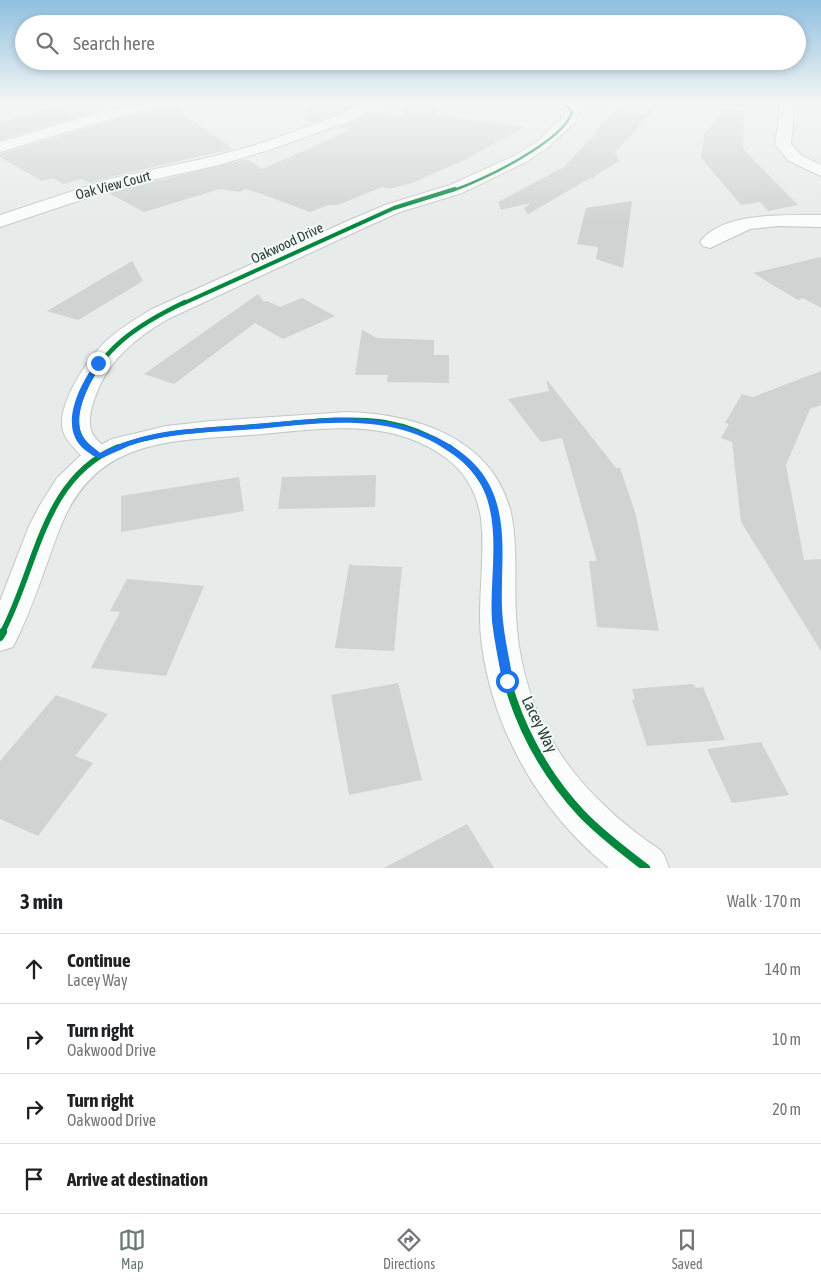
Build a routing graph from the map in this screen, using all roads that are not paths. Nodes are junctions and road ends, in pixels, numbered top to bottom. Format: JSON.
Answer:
{"nodes":[{"id":1,"x":15,"y":143,"type":"edge"},
{"id":2,"x":277,"y":143,"type":"edge"},
{"id":3,"x":545,"y":143,"type":"edge"},
{"id":4,"x":783,"y":143,"type":"edge"},
{"id":5,"x":0,"y":147,"type":"edge"},
{"id":6,"x":821,"y":171,"type":"edge"},
{"id":7,"x":0,"y":221,"type":"edge"},
{"id":8,"x":821,"y":221,"type":"edge"},
{"id":9,"x":710,"y":242,"type":"dead end"},
{"id":10,"x":99,"y":456,"type":"junction"},
{"id":11,"x":0,"y":637,"type":"edge"},
{"id":12,"x":646,"y":868,"type":"edge"}],
"edges":[{"from":1,"to":5,"type":"street"},
{"from":2,"to":7,"type":"street","name":"Oak View Court"},
{"from":3,"to":10,"type":"street","name":"Oakwood Drive"},
{"from":4,"to":6,"type":"street"},
{"from":8,"to":9,"type":"street"},
{"from":10,"to":11,"type":"street","name":"Lacey Way"},
{"from":10,"to":12,"type":"street","name":"Lacey Way"}]}
